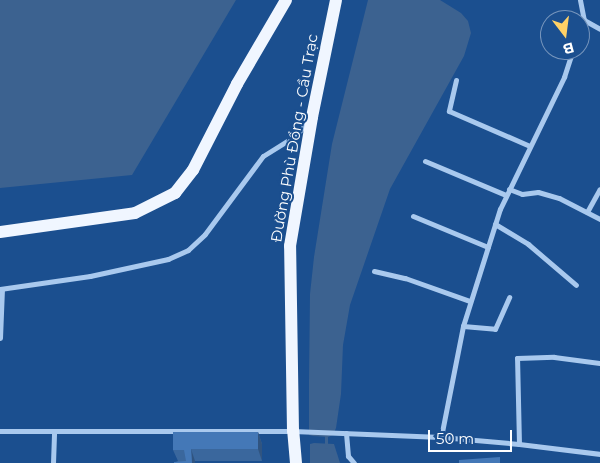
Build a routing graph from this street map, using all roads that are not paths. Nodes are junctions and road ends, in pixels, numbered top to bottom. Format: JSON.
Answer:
{"nodes":[{"id":1,"x":286,"y":0,"type":"edge"},
{"id":2,"x":336,"y":0,"type":"edge"},
{"id":3,"x":570,"y":60,"type":"edge"},
{"id":4,"x":456,"y":80,"type":"dead end"},
{"id":5,"x":312,"y":117,"type":"junction"},
{"id":6,"x":530,"y":146,"type":"junction"},
{"id":7,"x":425,"y":161,"type":"dead end"},
{"id":8,"x":509,"y":189,"type":"junction"},
{"id":9,"x":600,"y":189,"type":"edge"},
{"id":10,"x":506,"y":195,"type":"junction"},
{"id":11,"x":587,"y":212,"type":"junction"},
{"id":12,"x":413,"y":216,"type":"dead end"},
{"id":13,"x":600,"y":219,"type":"edge"},
{"id":14,"x":495,"y":224,"type":"junction"},
{"id":15,"x":0,"y":232,"type":"edge"},
{"id":16,"x":488,"y":248,"type":"junction"},
{"id":17,"x":374,"y":272,"type":"dead end"},
{"id":18,"x":576,"y":285,"type":"dead end"},
{"id":19,"x":1,"y":289,"type":"edge"},
{"id":20,"x":509,"y":297,"type":"dead end"},
{"id":21,"x":470,"y":300,"type":"junction"},
{"id":22,"x":462,"y":326,"type":"junction"},
{"id":23,"x":0,"y":338,"type":"edge"},
{"id":24,"x":600,"y":363,"type":"edge"},
{"id":25,"x":0,"y":431,"type":"edge"},
{"id":26,"x":294,"y":431,"type":"junction"},
{"id":27,"x":54,"y":432,"type":"junction"},
{"id":28,"x":346,"y":433,"type":"junction"},
{"id":29,"x":441,"y":437,"type":"junction"},
{"id":30,"x":519,"y":444,"type":"junction"},
{"id":31,"x":600,"y":454,"type":"edge"},
{"id":32,"x":53,"y":463,"type":"edge"},
{"id":33,"x":296,"y":463,"type":"edge"},
{"id":34,"x":354,"y":463,"type":"edge"}],
"edges":[{"from":1,"to":15,"type":"main road"},
{"from":2,"to":5,"type":"main road","name":"Đường Phù Đổng - Cầu Trạc"},
{"from":3,"to":6,"type":"street"},
{"from":4,"to":6,"type":"street"},
{"from":5,"to":19,"type":"street"},
{"from":5,"to":26,"type":"main road","name":"Đường Phù Đổng - Cầu Trạc"},
{"from":6,"to":8,"type":"street"},
{"from":7,"to":10,"type":"street"},
{"from":8,"to":10,"type":"street"},
{"from":8,"to":11,"type":"street"},
{"from":9,"to":11,"type":"street"},
{"from":10,"to":14,"type":"street"},
{"from":11,"to":13,"type":"street"},
{"from":12,"to":16,"type":"street"},
{"from":14,"to":16,"type":"street"},
{"from":14,"to":18,"type":"street"},
{"from":16,"to":21,"type":"street"},
{"from":17,"to":21,"type":"street"},
{"from":19,"to":23,"type":"street"},
{"from":20,"to":22,"type":"street"},
{"from":21,"to":22,"type":"street"},
{"from":22,"to":29,"type":"street"},
{"from":24,"to":30,"type":"street"},
{"from":25,"to":27,"type":"street"},
{"from":26,"to":27,"type":"street"},
{"from":26,"to":28,"type":"street"},
{"from":26,"to":33,"type":"main road","name":"Đường Phù Đổng - Cầu Trạc"},
{"from":27,"to":32,"type":"street"},
{"from":28,"to":29,"type":"street"},
{"from":28,"to":34,"type":"street"},
{"from":29,"to":30,"type":"street"},
{"from":30,"to":31,"type":"street"}]}
